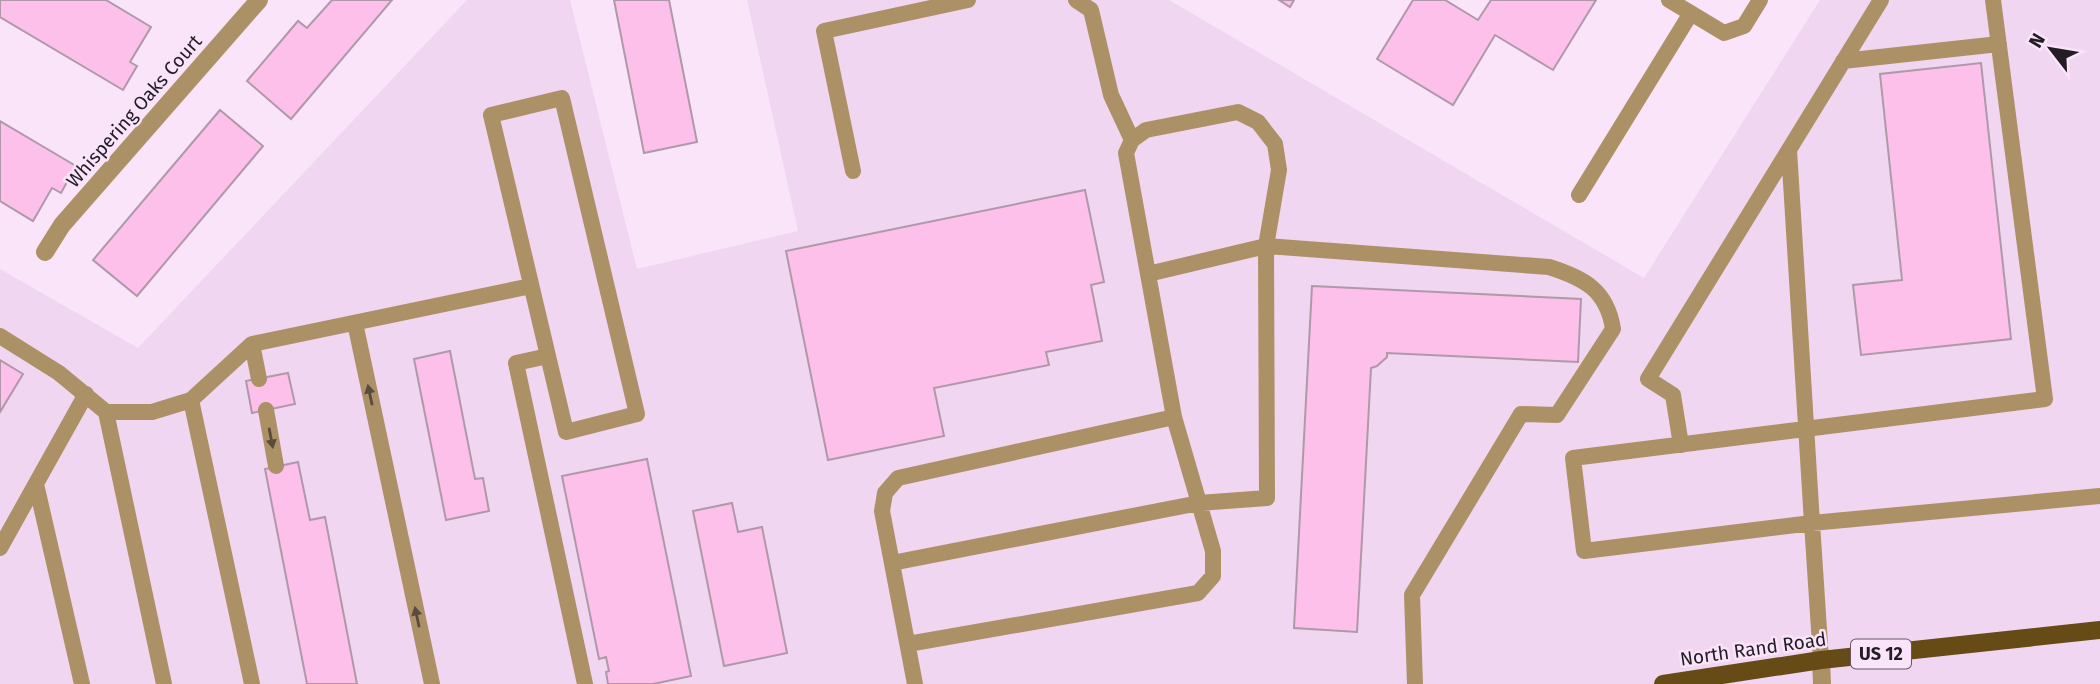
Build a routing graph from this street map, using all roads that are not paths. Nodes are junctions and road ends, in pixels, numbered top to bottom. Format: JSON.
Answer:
{"nodes":[{"id":1,"x":259,"y":0,"type":"edge"},
{"id":2,"x":968,"y":0,"type":"edge"},
{"id":3,"x":1076,"y":0,"type":"edge"},
{"id":4,"x":1669,"y":0,"type":"edge"},
{"id":5,"x":1760,"y":0,"type":"edge"},
{"id":6,"x":1881,"y":0,"type":"edge"},
{"id":7,"x":1993,"y":0,"type":"edge"},
{"id":8,"x":1691,"y":13,"type":"junction"},
{"id":9,"x":1999,"y":44,"type":"junction"},
{"id":10,"x":1843,"y":61,"type":"junction"},
{"id":11,"x":1132,"y":140,"type":"junction"},
{"id":12,"x":1789,"y":150,"type":"junction"},
{"id":13,"x":853,"y":172,"type":"dead end"},
{"id":14,"x":1579,"y":195,"type":"dead end"},
{"id":15,"x":1266,"y":246,"type":"junction"},
{"id":16,"x":45,"y":252,"type":"dead end"},
{"id":17,"x":1148,"y":274,"type":"junction"},
{"id":18,"x":531,"y":286,"type":"junction"},
{"id":19,"x":355,"y":323,"type":"junction"},
{"id":20,"x":0,"y":336,"type":"edge"},
{"id":21,"x":252,"y":344,"type":"junction"},
{"id":22,"x":548,"y":356,"type":"junction"},
{"id":23,"x":259,"y":379,"type":"dead end"},
{"id":24,"x":86,"y":394,"type":"junction"},
{"id":25,"x":191,"y":400,"type":"junction"},
{"id":26,"x":266,"y":410,"type":"dead end"},
{"id":27,"x":106,"y":411,"type":"junction"},
{"id":28,"x":1174,"y":417,"type":"junction"},
{"id":29,"x":1806,"y":429,"type":"junction"},
{"id":30,"x":1681,"y":445,"type":"junction"},
{"id":31,"x":276,"y":466,"type":"dead end"},
{"id":32,"x":36,"y":484,"type":"junction"},
{"id":33,"x":2100,"y":496,"type":"edge"},
{"id":34,"x":1199,"y":503,"type":"junction"},
{"id":35,"x":1812,"y":523,"type":"junction"},
{"id":36,"x":0,"y":548,"type":"edge"},
{"id":37,"x":892,"y":564,"type":"junction"},
{"id":38,"x":2100,"y":630,"type":"edge"},
{"id":39,"x":908,"y":645,"type":"junction"},
{"id":40,"x":1821,"y":660,"type":"junction"},
{"id":41,"x":82,"y":684,"type":"edge"},
{"id":42,"x":164,"y":684,"type":"edge"},
{"id":43,"x":252,"y":684,"type":"edge"},
{"id":44,"x":432,"y":684,"type":"edge"},
{"id":45,"x":585,"y":684,"type":"edge"},
{"id":46,"x":915,"y":684,"type":"edge"},
{"id":47,"x":1415,"y":684,"type":"edge"},
{"id":48,"x":1663,"y":684,"type":"edge"},
{"id":49,"x":1822,"y":684,"type":"edge"}],
"edges":[{"from":1,"to":16,"type":"street","name":"Whispering Oaks Court"},
{"from":2,"to":13,"type":"lane"},
{"from":3,"to":11,"type":"lane"},
{"from":4,"to":8,"type":"lane"},
{"from":5,"to":8,"type":"lane"},
{"from":6,"to":10,"type":"lane"},
{"from":7,"to":9,"type":"lane"},
{"from":8,"to":14,"type":"lane"},
{"from":9,"to":10,"type":"lane"},
{"from":9,"to":29,"type":"lane"},
{"from":10,"to":12,"type":"lane"},
{"from":11,"to":15,"type":"lane"},
{"from":11,"to":17,"type":"lane"},
{"from":12,"to":29,"type":"lane"},
{"from":12,"to":30,"type":"lane"},
{"from":15,"to":17,"type":"lane"},
{"from":15,"to":34,"type":"lane"},
{"from":15,"to":47,"type":"lane"},
{"from":17,"to":28,"type":"lane"},
{"from":18,"to":19,"type":"lane"},
{"from":18,"to":22,"type":"lane"},
{"from":18,"to":22,"type":"lane"},
{"from":19,"to":21,"type":"lane"},
{"from":44,"to":19,"type":"lane","one_way":true},
{"from":20,"to":24,"type":"lane"},
{"from":21,"to":23,"type":"lane"},
{"from":21,"to":25,"type":"lane"},
{"from":22,"to":45,"type":"lane"},
{"from":24,"to":27,"type":"lane"},
{"from":24,"to":32,"type":"lane"},
{"from":25,"to":27,"type":"lane"},
{"from":25,"to":43,"type":"lane"},
{"from":26,"to":31,"type":"lane","one_way":true},
{"from":27,"to":42,"type":"lane"},
{"from":28,"to":34,"type":"lane"},
{"from":28,"to":37,"type":"lane"},
{"from":29,"to":30,"type":"lane"},
{"from":29,"to":35,"type":"lane"},
{"from":30,"to":35,"type":"lane"},
{"from":32,"to":36,"type":"lane"},
{"from":32,"to":41,"type":"lane"},
{"from":33,"to":35,"type":"lane"},
{"from":34,"to":37,"type":"lane"},
{"from":34,"to":39,"type":"lane"},
{"from":35,"to":40,"type":"lane"},
{"from":37,"to":39,"type":"lane"},
{"from":38,"to":40,"type":"main road","name":"North Rand Road","number":"US 12"},
{"from":39,"to":46,"type":"lane"},
{"from":40,"to":48,"type":"main road","name":"North Rand Road","number":"US 12"},
{"from":40,"to":49,"type":"street"}]}
